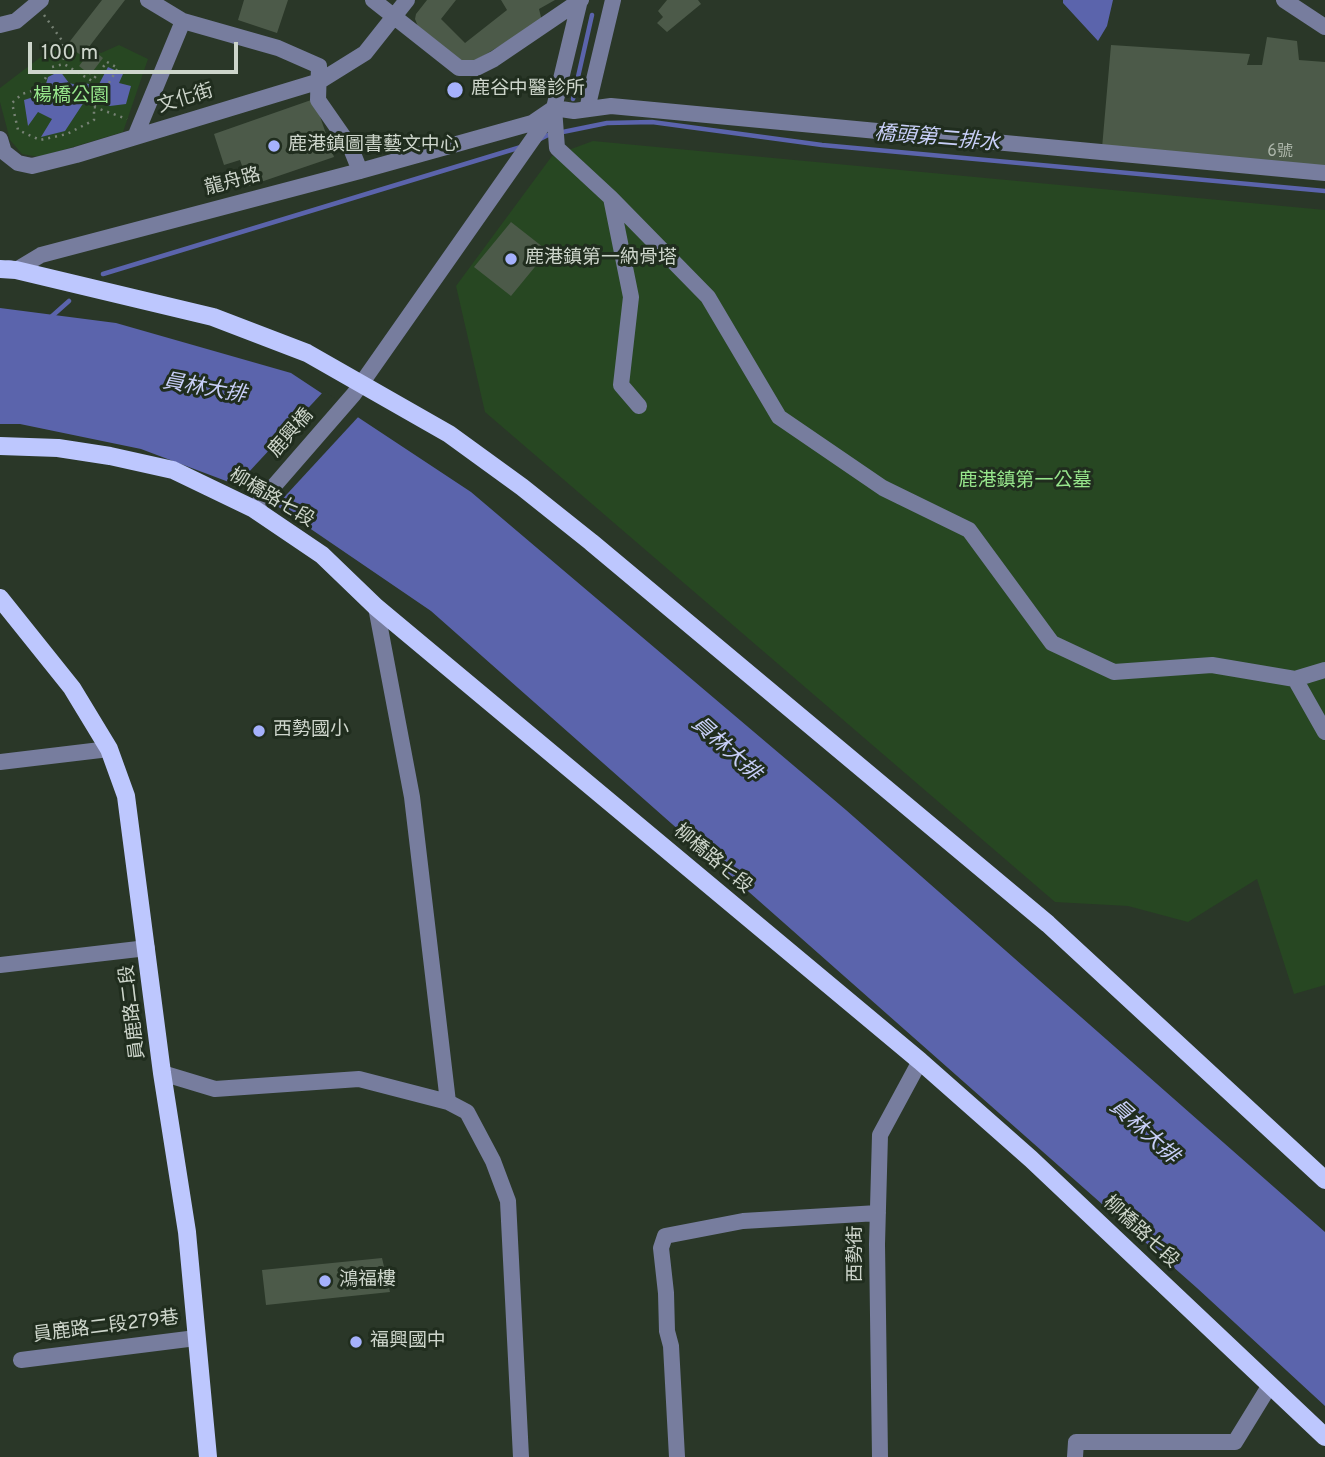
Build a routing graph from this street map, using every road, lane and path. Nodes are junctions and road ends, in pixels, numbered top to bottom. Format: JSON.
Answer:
{"nodes":[{"id":1,"x":148,"y":0,"type":"edge"},
{"id":2,"x":373,"y":0,"type":"edge"},
{"id":3,"x":407,"y":0,"type":"edge"},
{"id":4,"x":580,"y":0,"type":"edge"},
{"id":5,"x":614,"y":0,"type":"edge"},
{"id":6,"x":1284,"y":0,"type":"edge"},
{"id":7,"x":36,"y":1,"type":"edge"},
{"id":8,"x":394,"y":18,"type":"junction"},
{"id":9,"x":183,"y":21,"type":"junction"},
{"id":10,"x":0,"y":25,"type":"edge"},
{"id":11,"x":1325,"y":27,"type":"edge"},
{"id":12,"x":64,"y":64,"type":"junction"},
{"id":13,"x":320,"y":81,"type":"junction"},
{"id":14,"x":94,"y":107,"type":"junction"},
{"id":15,"x":587,"y":109,"type":"junction"},
{"id":16,"x":554,"y":113,"type":"junction"},
{"id":17,"x":138,"y":130,"type":"junction"},
{"id":18,"x":0,"y":139,"type":"edge"},
{"id":19,"x":360,"y":171,"type":"junction"},
{"id":20,"x":1325,"y":173,"type":"edge"},
{"id":21,"x":611,"y":198,"type":"junction"},
{"id":22,"x":5,"y":268,"type":"edge"},
{"id":23,"x":357,"y":389,"type":"junction"},
{"id":24,"x":639,"y":406,"type":"dead end"},
{"id":25,"x":0,"y":446,"type":"edge"},
{"id":26,"x":258,"y":505,"type":"junction"},
{"id":27,"x":0,"y":598,"type":"edge"},
{"id":28,"x":376,"y":607,"type":"junction"},
{"id":29,"x":1325,"y":670,"type":"edge"},
{"id":30,"x":1295,"y":679,"type":"junction"},
{"id":31,"x":1325,"y":732,"type":"edge"},
{"id":32,"x":109,"y":749,"type":"junction"},
{"id":33,"x":0,"y":762,"type":"edge"},
{"id":34,"x":147,"y":948,"type":"junction"},
{"id":35,"x":0,"y":965,"type":"edge"},
{"id":36,"x":920,"y":1061,"type":"junction"},
{"id":37,"x":162,"y":1073,"type":"junction"},
{"id":38,"x":448,"y":1102,"type":"junction"},
{"id":39,"x":1325,"y":1180,"type":"edge"},
{"id":40,"x":878,"y":1213,"type":"junction"},
{"id":41,"x":196,"y":1338,"type":"junction"},
{"id":42,"x":21,"y":1360,"type":"dead end"},
{"id":43,"x":1270,"y":1385,"type":"junction"},
{"id":44,"x":1325,"y":1437,"type":"edge"},
{"id":45,"x":208,"y":1457,"type":"edge"},
{"id":46,"x":521,"y":1457,"type":"edge"},
{"id":47,"x":677,"y":1457,"type":"edge"},
{"id":48,"x":880,"y":1457,"type":"edge"},
{"id":49,"x":1075,"y":1457,"type":"edge"}],
"edges":[{"from":1,"to":9,"type":"street"},
{"from":2,"to":8,"type":"street"},
{"from":3,"to":8,"type":"street","name":"文化街"},
{"from":4,"to":8,"type":"street"},
{"from":4,"to":16,"type":"street"},
{"from":5,"to":15,"type":"street"},
{"from":6,"to":11,"type":"street"},
{"from":7,"to":10,"type":"street"},
{"from":7,"to":12,"type":"path"},
{"from":8,"to":13,"type":"street","name":"文化街"},
{"from":9,"to":13,"type":"street"},
{"from":9,"to":17,"type":"street"},
{"from":12,"to":14,"type":"path"},
{"from":12,"to":14,"type":"path"},
{"from":13,"to":17,"type":"street","name":"文化街"},
{"from":13,"to":19,"type":"street"},
{"from":14,"to":17,"type":"path"},
{"from":15,"to":16,"type":"street"},
{"from":15,"to":20,"type":"street"},
{"from":16,"to":19,"type":"street","name":"龍舟路"},
{"from":16,"to":21,"type":"street"},
{"from":16,"to":23,"type":"street","name":"鹿興橋"},
{"from":17,"to":18,"type":"street","name":"文化街"},
{"from":19,"to":22,"type":"street","name":"龍舟路"},
{"from":21,"to":24,"type":"street"},
{"from":21,"to":30,"type":"street"},
{"from":22,"to":23,"type":"main road"},
{"from":23,"to":26,"type":"street","name":"鹿興橋"},
{"from":23,"to":39,"type":"main road"},
{"from":25,"to":26,"type":"main road","name":"柳橋路七段"},
{"from":26,"to":28,"type":"main road","name":"柳橋路七段"},
{"from":27,"to":32,"type":"main road","name":"員鹿路二段"},
{"from":28,"to":36,"type":"main road","name":"柳橋路七段"},
{"from":28,"to":38,"type":"street"},
{"from":29,"to":30,"type":"street"},
{"from":30,"to":31,"type":"street"},
{"from":32,"to":33,"type":"street"},
{"from":32,"to":34,"type":"main road","name":"員鹿路二段"},
{"from":34,"to":35,"type":"street"},
{"from":34,"to":37,"type":"main road","name":"員鹿路二段"},
{"from":36,"to":40,"type":"street","name":"西勢街"},
{"from":36,"to":43,"type":"main road","name":"柳橋路七段"},
{"from":37,"to":38,"type":"street"},
{"from":37,"to":41,"type":"main road","name":"員鹿路二段"},
{"from":38,"to":46,"type":"street"},
{"from":40,"to":47,"type":"street"},
{"from":40,"to":48,"type":"street","name":"西勢街"},
{"from":41,"to":42,"type":"street","name":"員鹿路二段279巷"},
{"from":41,"to":45,"type":"main road","name":"員鹿路二段"},
{"from":43,"to":44,"type":"main road","name":"柳橋路七段"},
{"from":43,"to":49,"type":"street"}]}
